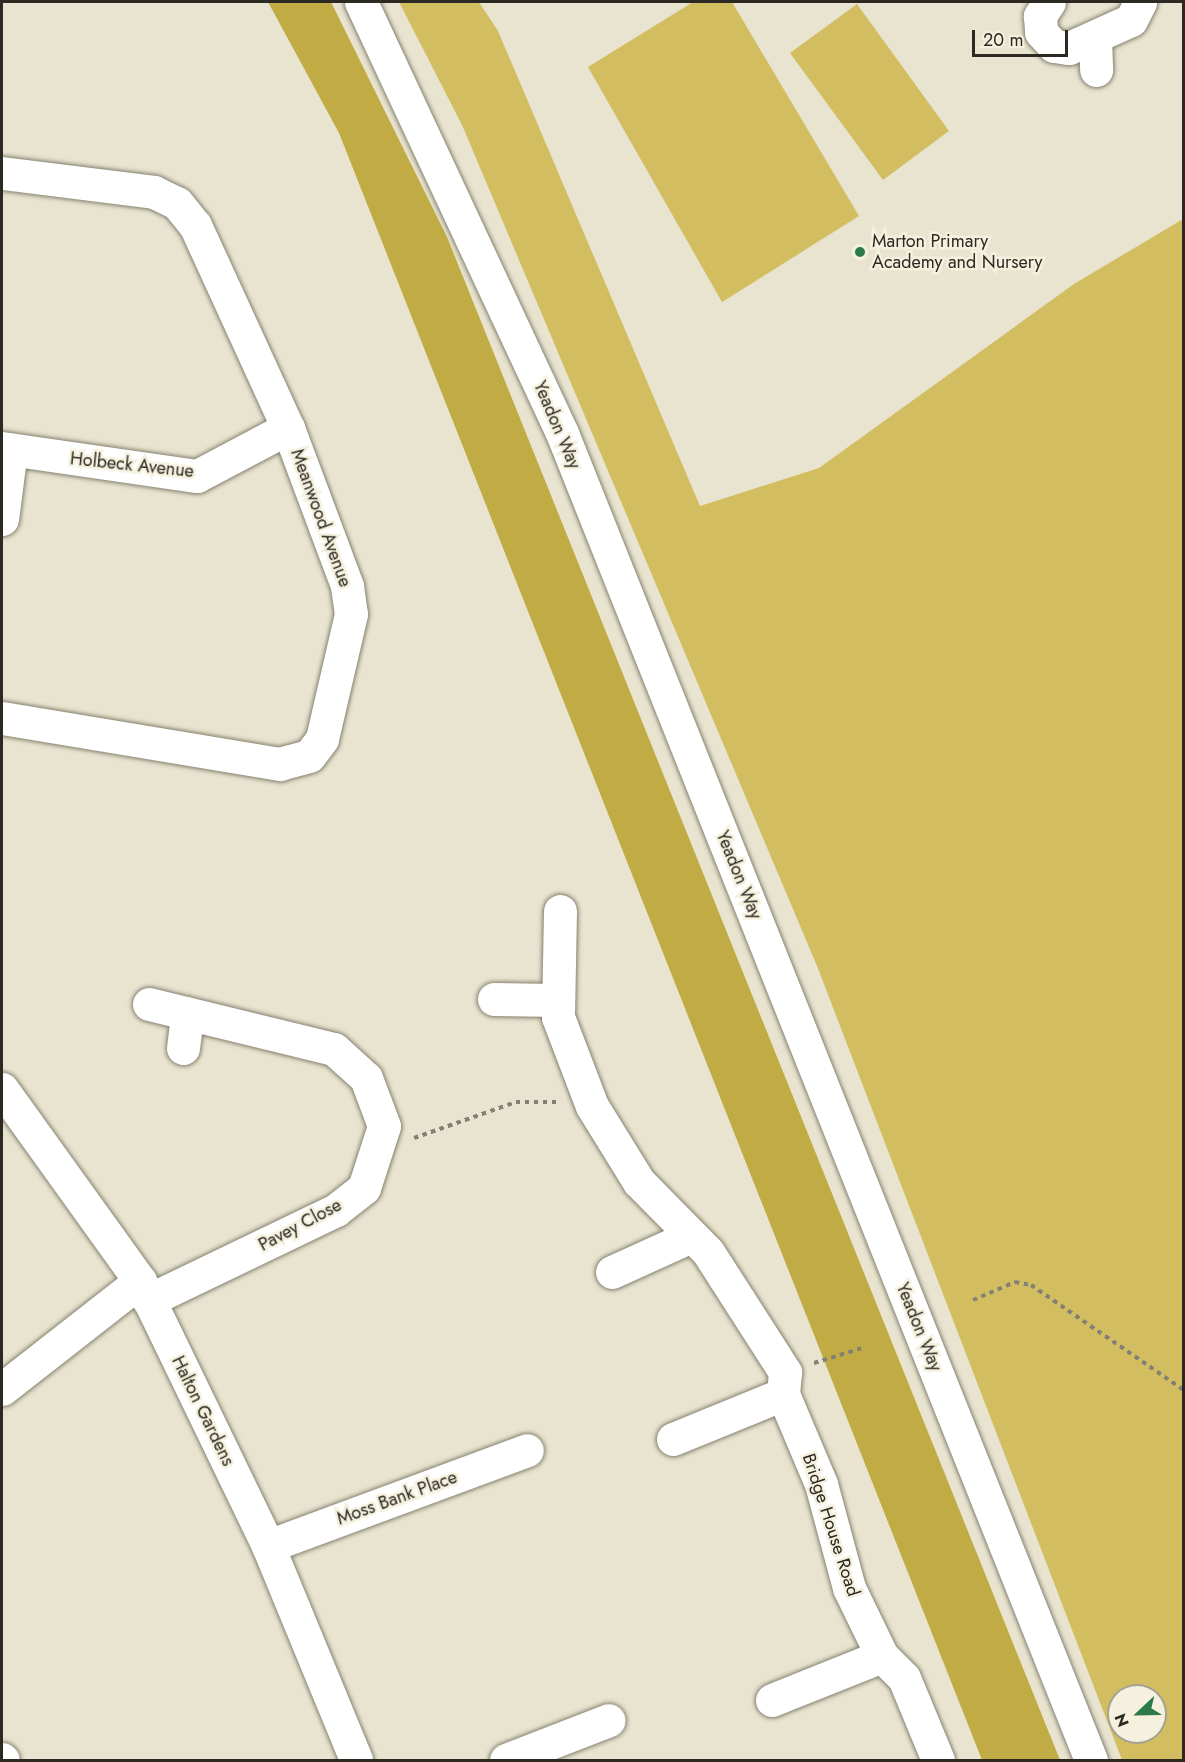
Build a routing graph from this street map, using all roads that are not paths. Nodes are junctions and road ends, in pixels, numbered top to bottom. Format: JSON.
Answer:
{"nodes":[{"id":1,"x":361,"y":2,"type":"edge"},
{"id":2,"x":1049,"y":2,"type":"edge"},
{"id":3,"x":1140,"y":2,"type":"edge"},
{"id":4,"x":1095,"y":37,"type":"junction"},
{"id":5,"x":1096,"y":70,"type":"dead end"},
{"id":6,"x":2,"y":173,"type":"edge"},
{"id":7,"x":288,"y":428,"type":"junction"},
{"id":8,"x":6,"y":449,"type":"edge"},
{"id":9,"x":2,"y":519,"type":"edge"},
{"id":10,"x":2,"y":718,"type":"edge"},
{"id":11,"x":560,"y":911,"type":"dead end"},
{"id":12,"x":494,"y":999,"type":"dead end"},
{"id":13,"x":558,"y":1000,"type":"junction"},
{"id":14,"x":149,"y":1004,"type":"dead end"},
{"id":15,"x":187,"y":1013,"type":"junction"},
{"id":16,"x":183,"y":1048,"type":"dead end"},
{"id":17,"x":2,"y":1089,"type":"edge"},
{"id":18,"x":690,"y":1236,"type":"junction"},
{"id":19,"x":612,"y":1272,"type":"dead end"},
{"id":20,"x":144,"y":1291,"type":"junction"},
{"id":21,"x":784,"y":1383,"type":"junction"},
{"id":22,"x":2,"y":1389,"type":"edge"},
{"id":23,"x":673,"y":1439,"type":"dead end"},
{"id":24,"x":527,"y":1450,"type":"dead end"},
{"id":25,"x":268,"y":1546,"type":"junction"},
{"id":26,"x":882,"y":1656,"type":"junction"},
{"id":27,"x":772,"y":1700,"type":"dead end"},
{"id":28,"x":609,"y":1720,"type":"dead end"},
{"id":29,"x":356,"y":1761,"type":"edge"},
{"id":30,"x":506,"y":1761,"type":"edge"},
{"id":31,"x":939,"y":1761,"type":"edge"},
{"id":32,"x":1091,"y":1761,"type":"edge"}],
"edges":[{"from":1,"to":32,"type":"street","name":"Yeadon Way"},
{"from":2,"to":4,"type":"street"},
{"from":3,"to":4,"type":"street"},
{"from":4,"to":5,"type":"street"},
{"from":6,"to":7,"type":"street","name":"Meanwood Avenue"},
{"from":7,"to":8,"type":"street","name":"Holbeck Avenue"},
{"from":7,"to":10,"type":"street","name":"Meanwood Avenue"},
{"from":8,"to":9,"type":"street"},
{"from":11,"to":13,"type":"street","name":"Bridge House Road"},
{"from":12,"to":13,"type":"street"},
{"from":13,"to":18,"type":"street","name":"Bridge House Road"},
{"from":14,"to":15,"type":"street","name":"Pavey Close"},
{"from":15,"to":16,"type":"street"},
{"from":15,"to":20,"type":"street","name":"Pavey Close"},
{"from":17,"to":20,"type":"street","name":"Halton Gardens"},
{"from":18,"to":19,"type":"street"},
{"from":18,"to":21,"type":"street","name":"Bridge House Road"},
{"from":20,"to":22,"type":"street","name":"Pavey Close"},
{"from":20,"to":25,"type":"street","name":"Halton Gardens"},
{"from":21,"to":23,"type":"street"},
{"from":21,"to":26,"type":"street","name":"Bridge House Road"},
{"from":24,"to":25,"type":"street","name":"Moss Bank Place"},
{"from":25,"to":29,"type":"street","name":"Halton Gardens"},
{"from":26,"to":27,"type":"street"},
{"from":26,"to":31,"type":"street","name":"Bridge House Road"},
{"from":28,"to":30,"type":"street"}]}
